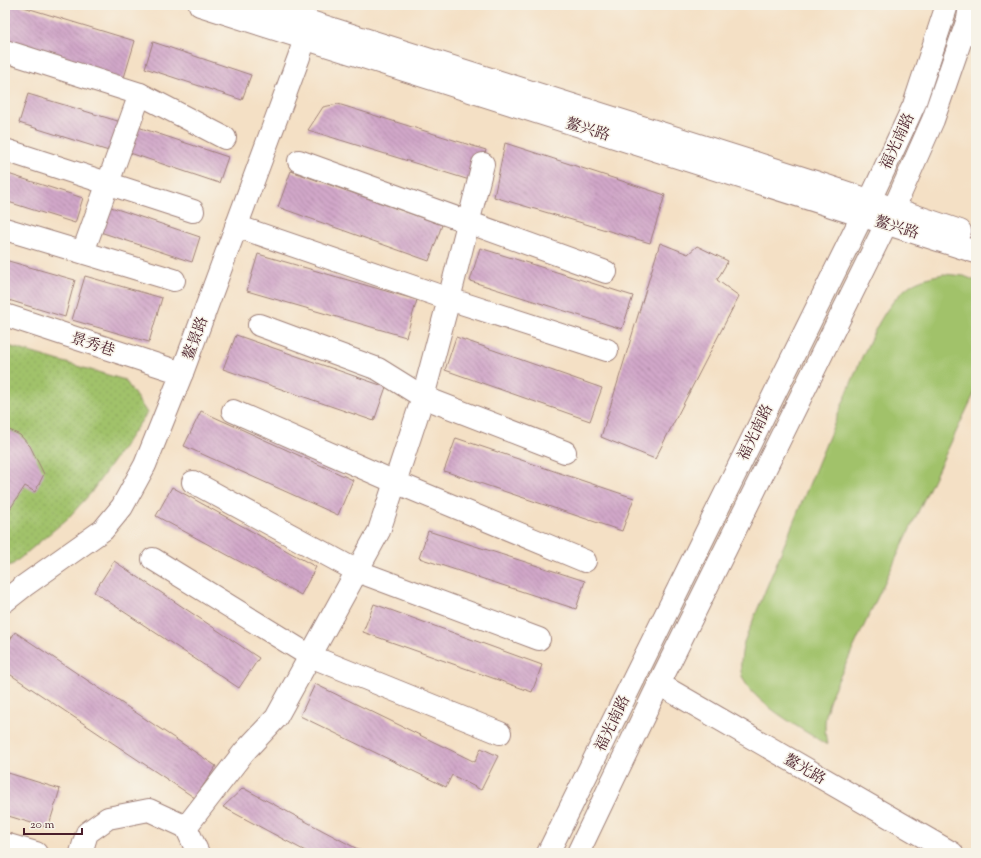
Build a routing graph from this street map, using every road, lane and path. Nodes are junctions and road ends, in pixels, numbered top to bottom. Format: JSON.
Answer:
{"nodes":[{"id":1,"x":200,"y":5,"type":"edge"},
{"id":2,"x":257,"y":5,"type":"edge"},
{"id":3,"x":947,"y":5,"type":"edge"},
{"id":4,"x":970,"y":5,"type":"edge"},
{"id":5,"x":307,"y":30,"type":"junction"},
{"id":6,"x":5,"y":51,"type":"edge"},
{"id":7,"x":140,"y":94,"type":"junction"},
{"id":8,"x":226,"y":138,"type":"dead end"},
{"id":9,"x":5,"y":150,"type":"edge"},
{"id":10,"x":299,"y":160,"type":"dead end"},
{"id":11,"x":483,"y":164,"type":"dead end"},
{"id":12,"x":107,"y":182,"type":"junction"},
{"id":13,"x":866,"y":208,"type":"junction"},
{"id":14,"x":193,"y":211,"type":"dead end"},
{"id":15,"x":891,"y":216,"type":"junction"},
{"id":16,"x":468,"y":222,"type":"junction"},
{"id":17,"x":236,"y":226,"type":"junction"},
{"id":18,"x":5,"y":229,"type":"edge"},
{"id":19,"x":976,"y":237,"type":"edge"},
{"id":20,"x":83,"y":252,"type":"junction"},
{"id":21,"x":976,"y":252,"type":"edge"},
{"id":22,"x":606,"y":272,"type":"dead end"},
{"id":23,"x":174,"y":280,"type":"dead end"},
{"id":24,"x":449,"y":300,"type":"junction"},
{"id":25,"x":5,"y":315,"type":"edge"},
{"id":26,"x":259,"y":325,"type":"dead end"},
{"id":27,"x":607,"y":350,"type":"dead end"},
{"id":28,"x":182,"y":373,"type":"junction"},
{"id":29,"x":423,"y":397,"type":"junction"},
{"id":30,"x":233,"y":411,"type":"dead end"},
{"id":31,"x":565,"y":452,"type":"dead end"},
{"id":32,"x":193,"y":482,"type":"dead end"},
{"id":33,"x":395,"y":482,"type":"junction"},
{"id":34,"x":153,"y":559,"type":"dead end"},
{"id":35,"x":585,"y":561,"type":"dead end"},
{"id":36,"x":357,"y":571,"type":"junction"},
{"id":37,"x":5,"y":602,"type":"edge"},
{"id":38,"x":539,"y":639,"type":"dead end"},
{"id":39,"x":310,"y":656,"type":"junction"},
{"id":40,"x":659,"y":684,"type":"junction"},
{"id":41,"x":500,"y":733,"type":"dead end"},
{"id":42,"x":186,"y":826,"type":"junction"},
{"id":43,"x":5,"y":844,"type":"edge"},
{"id":44,"x":36,"y":853,"type":"edge"},
{"id":45,"x":82,"y":853,"type":"edge"},
{"id":46,"x":198,"y":853,"type":"edge"},
{"id":47,"x":548,"y":853,"type":"edge"},
{"id":48,"x":578,"y":853,"type":"edge"},
{"id":49,"x":952,"y":853,"type":"edge"}],
"edges":[{"from":1,"to":5,"type":"main road","name":"鳌兴路"},
{"from":2,"to":5,"type":"main road","name":"鳌兴路"},
{"from":3,"to":13,"type":"main road","name":"福光南路"},
{"from":4,"to":15,"type":"main road","name":"福光南路"},
{"from":5,"to":13,"type":"main road","name":"鳌兴路"},
{"from":5,"to":17,"type":"main road","name":"鳌景路"},
{"from":6,"to":7,"type":"main road"},
{"from":7,"to":8,"type":"main road"},
{"from":7,"to":12,"type":"main road"},
{"from":9,"to":12,"type":"main road"},
{"from":10,"to":16,"type":"main road"},
{"from":11,"to":16,"type":"main road"},
{"from":12,"to":14,"type":"main road"},
{"from":12,"to":20,"type":"main road"},
{"from":13,"to":15,"type":"main road","name":"鳌兴路"},
{"from":13,"to":47,"type":"main road","name":"福光南路"},
{"from":15,"to":19,"type":"main road","name":"鳌兴路"},
{"from":15,"to":21,"type":"main road","name":"鳌兴路"},
{"from":15,"to":40,"type":"main road","name":"福光南路"},
{"from":16,"to":22,"type":"main road"},
{"from":16,"to":24,"type":"main road"},
{"from":17,"to":24,"type":"main road"},
{"from":17,"to":28,"type":"main road","name":"鳌景路"},
{"from":18,"to":20,"type":"main road"},
{"from":20,"to":23,"type":"main road"},
{"from":24,"to":27,"type":"main road"},
{"from":24,"to":29,"type":"main road"},
{"from":25,"to":28,"type":"main road","name":"景秀巷"},
{"from":26,"to":29,"type":"main road"},
{"from":28,"to":37,"type":"main road","name":"鳌景路"},
{"from":29,"to":31,"type":"main road"},
{"from":29,"to":33,"type":"main road"},
{"from":30,"to":33,"type":"main road"},
{"from":32,"to":36,"type":"main road"},
{"from":33,"to":35,"type":"main road"},
{"from":33,"to":36,"type":"main road"},
{"from":34,"to":39,"type":"main road"},
{"from":36,"to":38,"type":"main road"},
{"from":36,"to":39,"type":"main road"},
{"from":39,"to":41,"type":"main road"},
{"from":39,"to":42,"type":"main road"},
{"from":40,"to":48,"type":"main road","name":"福光南路"},
{"from":40,"to":49,"type":"main road","name":"鳌光路"},
{"from":42,"to":45,"type":"main road"},
{"from":42,"to":46,"type":"main road"},
{"from":43,"to":44,"type":"main road"}]}
